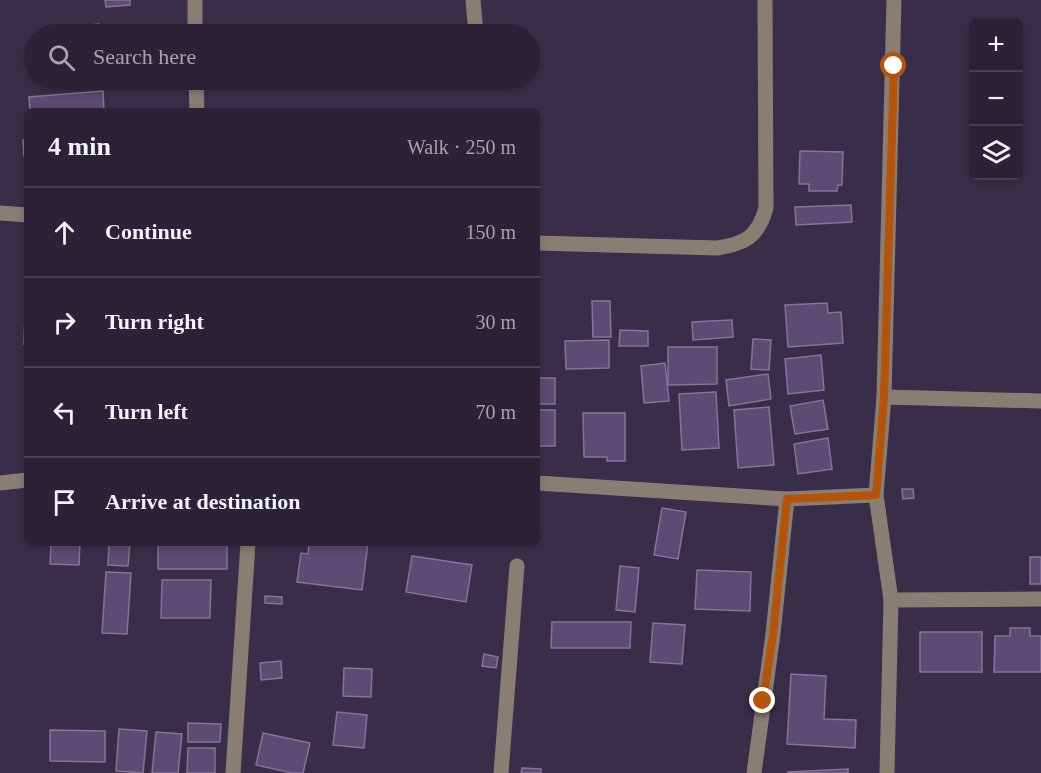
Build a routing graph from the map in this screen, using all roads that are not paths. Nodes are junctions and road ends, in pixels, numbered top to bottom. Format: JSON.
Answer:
{"nodes":[{"id":1,"x":195,"y":0,"type":"edge"},
{"id":2,"x":473,"y":0,"type":"edge"},
{"id":3,"x":765,"y":0,"type":"edge"},
{"id":4,"x":894,"y":0,"type":"edge"},
{"id":5,"x":195,"y":24,"type":"edge"},
{"id":6,"x":475,"y":24,"type":"edge"},
{"id":7,"x":196,"y":90,"type":"edge"},
{"id":8,"x":197,"y":108,"type":"edge"},
{"id":9,"x":0,"y":213,"type":"edge"},
{"id":10,"x":24,"y":215,"type":"edge"},
{"id":11,"x":540,"y":243,"type":"edge"},
{"id":12,"x":884,"y":397,"type":"junction"},
{"id":13,"x":1041,"y":401,"type":"edge"},
{"id":14,"x":24,"y":480,"type":"edge"},
{"id":15,"x":0,"y":483,"type":"edge"},
{"id":16,"x":540,"y":483,"type":"edge"},
{"id":17,"x":876,"y":495,"type":"junction"},
{"id":18,"x":787,"y":499,"type":"junction"},
{"id":19,"x":248,"y":546,"type":"edge"},
{"id":20,"x":517,"y":566,"type":"dead end"},
{"id":21,"x":1041,"y":599,"type":"edge"},
{"id":22,"x":891,"y":600,"type":"junction"},
{"id":23,"x":233,"y":773,"type":"edge"},
{"id":24,"x":501,"y":773,"type":"edge"},
{"id":25,"x":754,"y":773,"type":"edge"},
{"id":26,"x":888,"y":773,"type":"edge"}],
"edges":[{"from":1,"to":5,"type":"street"},
{"from":2,"to":6,"type":"street"},
{"from":3,"to":11,"type":"street"},
{"from":4,"to":12,"type":"street"},
{"from":7,"to":8,"type":"street"},
{"from":9,"to":10,"type":"street"},
{"from":12,"to":13,"type":"street"},
{"from":12,"to":17,"type":"street"},
{"from":14,"to":15,"type":"street"},
{"from":16,"to":18,"type":"street"},
{"from":17,"to":18,"type":"street"},
{"from":17,"to":22,"type":"street"},
{"from":18,"to":25,"type":"street"},
{"from":19,"to":23,"type":"street"},
{"from":20,"to":24,"type":"street"},
{"from":21,"to":22,"type":"street"},
{"from":22,"to":26,"type":"street"}]}
